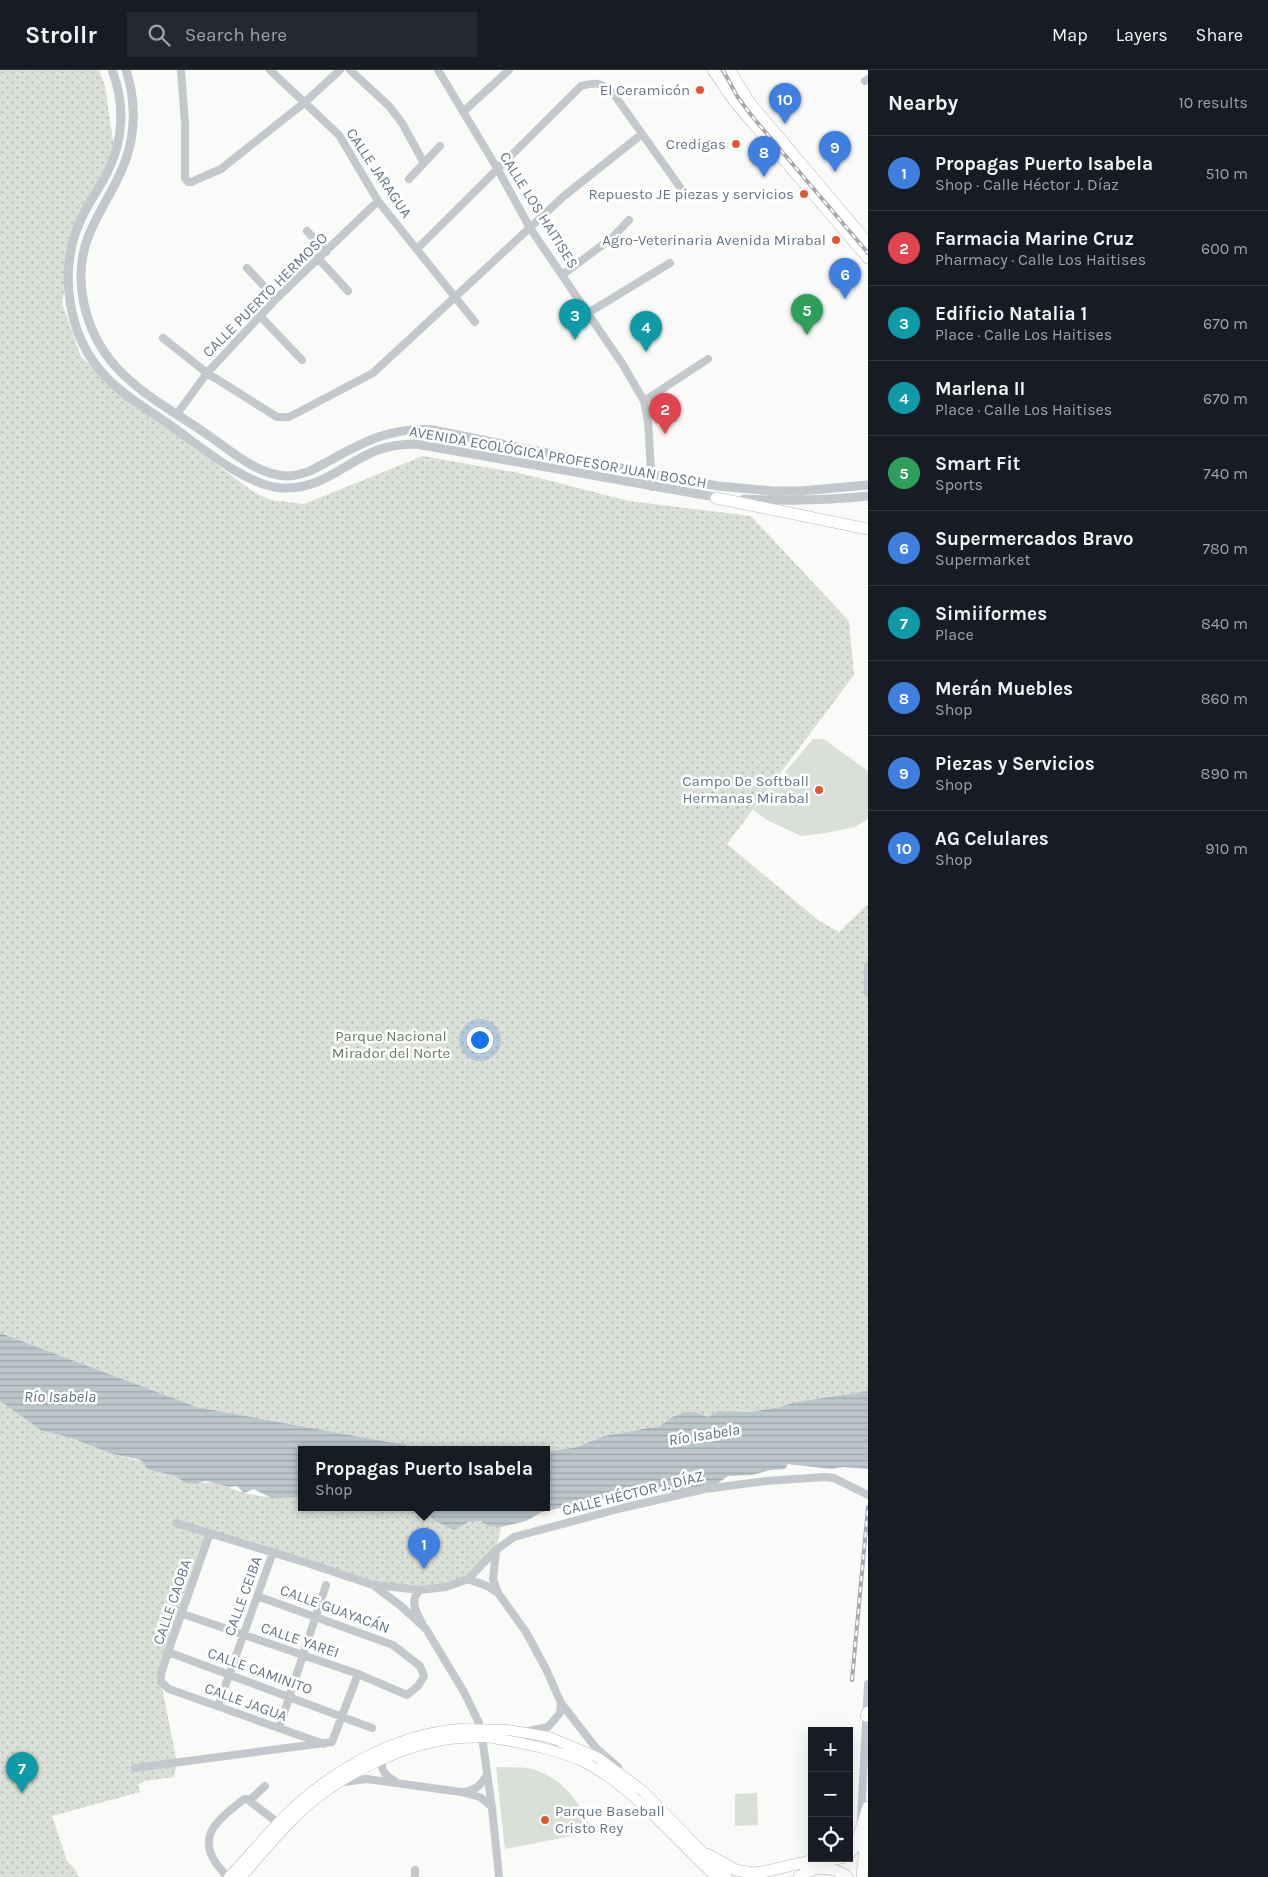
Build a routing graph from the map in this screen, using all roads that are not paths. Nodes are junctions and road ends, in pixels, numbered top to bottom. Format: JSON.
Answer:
{"nodes":[{"id":1,"x":112,"y":70,"type":"edge"},
{"id":2,"x":126,"y":70,"type":"edge"},
{"id":3,"x":181,"y":70,"type":"edge"},
{"id":4,"x":270,"y":70,"type":"edge"},
{"id":5,"x":340,"y":70,"type":"edge"},
{"id":6,"x":350,"y":70,"type":"edge"},
{"id":7,"x":438,"y":70,"type":"edge"},
{"id":8,"x":509,"y":70,"type":"edge"},
{"id":9,"x":713,"y":70,"type":"edge"},
{"id":10,"x":729,"y":70,"type":"edge"},
{"id":11,"x":304,"y":103,"type":"junction"},
{"id":12,"x":463,"y":112,"type":"junction"},
{"id":13,"x":642,"y":134,"type":"junction"},
{"id":14,"x":440,"y":146,"type":"dead end"},
{"id":15,"x":424,"y":163,"type":"junction"},
{"id":16,"x":497,"y":168,"type":"junction"},
{"id":17,"x":409,"y":179,"type":"dead end"},
{"id":18,"x":682,"y":190,"type":"dead end"},
{"id":19,"x":378,"y":201,"type":"junction"},
{"id":20,"x":628,"y":220,"type":"dead end"},
{"id":21,"x":530,"y":228,"type":"junction"},
{"id":22,"x":307,"y":231,"type":"dead end"},
{"id":23,"x":868,"y":243,"type":"edge"},
{"id":24,"x":417,"y":250,"type":"junction"},
{"id":25,"x":326,"y":252,"type":"junction"},
{"id":26,"x":318,"y":258,"type":"junction"},
{"id":27,"x":868,"y":258,"type":"edge"},
{"id":28,"x":670,"y":263,"type":"dead end"},
{"id":29,"x":247,"y":268,"type":"dead end"},
{"id":30,"x":562,"y":275,"type":"junction"},
{"id":31,"x":348,"y":292,"type":"dead end"},
{"id":32,"x":456,"y":298,"type":"junction"},
{"id":33,"x":276,"y":299,"type":"junction"},
{"id":34,"x":588,"y":313,"type":"junction"},
{"id":35,"x":260,"y":316,"type":"junction"},
{"id":36,"x":475,"y":322,"type":"dead end"},
{"id":37,"x":163,"y":338,"type":"dead end"},
{"id":38,"x":708,"y":359,"type":"dead end"},
{"id":39,"x":302,"y":360,"type":"dead end"},
{"id":40,"x":207,"y":373,"type":"junction"},
{"id":41,"x":644,"y":401,"type":"junction"},
{"id":42,"x":177,"y":414,"type":"junction"},
{"id":43,"x":338,"y":455,"type":"junction"},
{"id":44,"x":348,"y":467,"type":"junction"},
{"id":45,"x":650,"y":474,"type":"junction"},
{"id":46,"x":868,"y":485,"type":"edge"},
{"id":47,"x":652,"y":487,"type":"junction"},
{"id":48,"x":868,"y":496,"type":"edge"},
{"id":49,"x":716,"y":498,"type":"junction"},
{"id":50,"x":868,"y":529,"type":"edge"},
{"id":51,"x":868,"y":966,"type":"edge"},
{"id":52,"x":868,"y":992,"type":"edge"},
{"id":53,"x":868,"y":1495,"type":"edge"},
{"id":54,"x":176,"y":1523,"type":"dead end"},
{"id":55,"x":210,"y":1533,"type":"junction"},
{"id":56,"x":496,"y":1550,"type":"junction"},
{"id":57,"x":273,"y":1552,"type":"junction"},
{"id":58,"x":468,"y":1579,"type":"junction"},
{"id":59,"x":326,"y":1585,"type":"dead end"},
{"id":60,"x":373,"y":1585,"type":"junction"},
{"id":61,"x":420,"y":1590,"type":"junction"},
{"id":62,"x":498,"y":1593,"type":"junction"},
{"id":63,"x":257,"y":1596,"type":"junction"},
{"id":64,"x":183,"y":1614,"type":"junction"},
{"id":65,"x":316,"y":1618,"type":"junction"},
{"id":66,"x":426,"y":1629,"type":"junction"},
{"id":67,"x":243,"y":1634,"type":"junction"},
{"id":68,"x":168,"y":1652,"type":"junction"},
{"id":69,"x":304,"y":1656,"type":"junction"},
{"id":70,"x":358,"y":1674,"type":"junction"},
{"id":71,"x":229,"y":1675,"type":"junction"},
{"id":72,"x":161,"y":1682,"type":"joint"},
{"id":73,"x":868,"y":1684,"type":"edge"},
{"id":74,"x":407,"y":1695,"type":"joint"},
{"id":75,"x":290,"y":1697,"type":"junction"},
{"id":76,"x":561,"y":1703,"type":"junction"},
{"id":77,"x":218,"y":1706,"type":"junction"},
{"id":78,"x":867,"y":1714,"type":"edge"},
{"id":79,"x":342,"y":1716,"type":"junction"},
{"id":80,"x":279,"y":1728,"type":"junction"},
{"id":81,"x":372,"y":1728,"type":"dead end"},
{"id":82,"x":461,"y":1733,"type":"junction"},
{"id":83,"x":510,"y":1734,"type":"junction"},
{"id":84,"x":328,"y":1743,"type":"junction"},
{"id":85,"x":383,"y":1759,"type":"junction"},
{"id":86,"x":135,"y":1768,"type":"dead end"},
{"id":87,"x":487,"y":1775,"type":"junction"},
{"id":88,"x":340,"y":1783,"type":"junction"},
{"id":89,"x":398,"y":1783,"type":"junction"},
{"id":90,"x":264,"y":1786,"type":"dead end"},
{"id":91,"x":643,"y":1791,"type":"junction"},
{"id":92,"x":462,"y":1792,"type":"junction"},
{"id":93,"x":250,"y":1800,"type":"junction"},
{"id":94,"x":868,"y":1807,"type":"edge"},
{"id":95,"x":492,"y":1808,"type":"junction"},
{"id":96,"x":868,"y":1818,"type":"edge"},
{"id":97,"x":278,"y":1823,"type":"junction"},
{"id":98,"x":860,"y":1828,"type":"junction"},
{"id":99,"x":853,"y":1849,"type":"edge"},
{"id":100,"x":707,"y":1854,"type":"junction"},
{"id":101,"x":808,"y":1861,"type":"edge"},
{"id":102,"x":228,"y":1877,"type":"edge"},
{"id":103,"x":241,"y":1877,"type":"edge"},
{"id":104,"x":499,"y":1877,"type":"edge"},
{"id":105,"x":716,"y":1877,"type":"edge"},
{"id":106,"x":727,"y":1877,"type":"edge"},
{"id":107,"x":799,"y":1877,"type":"edge"},
{"id":108,"x":847,"y":1877,"type":"edge"},
{"id":109,"x":862,"y":1877,"type":"edge"}],
"edges":[{"from":1,"to":44,"type":"street","name":"AVENIDA ECOLÓGICA PROFESOR JUAN BOSCH"},
{"from":2,"to":42,"type":"street","name":"AVENIDA ECOLÓGICA PROFESOR JUAN BOSCH"},
{"from":3,"to":11,"type":"street"},
{"from":4,"to":11,"type":"street","name":"CALLE JARAGUA"},
{"from":5,"to":11,"type":"street"},
{"from":6,"to":15,"type":"street"},
{"from":7,"to":12,"type":"street","name":"CALLE LOS HAITISES"},
{"from":8,"to":12,"type":"street"},
{"from":9,"to":27,"type":"main road"},
{"from":10,"to":23,"type":"main road"},
{"from":11,"to":19,"type":"street","name":"CALLE JARAGUA"},
{"from":12,"to":16,"type":"street","name":"CALLE LOS HAITISES"},
{"from":13,"to":16,"type":"street"},
{"from":13,"to":18,"type":"street"},
{"from":13,"to":21,"type":"street"},
{"from":14,"to":15,"type":"street"},
{"from":15,"to":17,"type":"street"},
{"from":16,"to":21,"type":"street","name":"CALLE LOS HAITISES"},
{"from":16,"to":24,"type":"street"},
{"from":19,"to":24,"type":"street","name":"CALLE JARAGUA"},
{"from":19,"to":25,"type":"street","name":"CALLE PUERTO HERMOSO"},
{"from":20,"to":30,"type":"street"},
{"from":21,"to":30,"type":"street","name":"CALLE LOS HAITISES"},
{"from":21,"to":32,"type":"street"},
{"from":22,"to":25,"type":"street"},
{"from":24,"to":32,"type":"street","name":"CALLE JARAGUA"},
{"from":25,"to":26,"type":"street","name":"CALLE PUERTO HERMOSO"},
{"from":26,"to":31,"type":"street"},
{"from":26,"to":33,"type":"street","name":"CALLE PUERTO HERMOSO"},
{"from":28,"to":34,"type":"street"},
{"from":29,"to":33,"type":"street"},
{"from":30,"to":34,"type":"street","name":"CALLE LOS HAITISES"},
{"from":32,"to":36,"type":"street","name":"CALLE JARAGUA"},
{"from":32,"to":40,"type":"street"},
{"from":33,"to":35,"type":"street","name":"CALLE PUERTO HERMOSO"},
{"from":34,"to":41,"type":"street","name":"CALLE LOS HAITISES"},
{"from":35,"to":39,"type":"street"},
{"from":35,"to":40,"type":"street","name":"CALLE PUERTO HERMOSO"},
{"from":37,"to":40,"type":"street"},
{"from":38,"to":41,"type":"street"},
{"from":40,"to":42,"type":"street","name":"CALLE PUERTO HERMOSO"},
{"from":41,"to":45,"type":"street","name":"CALLE LOS HAITISES"},
{"from":42,"to":43,"type":"street","name":"AVENIDA ECOLÓGICA PROFESOR JUAN BOSCH"},
{"from":43,"to":44,"type":"street"},
{"from":43,"to":45,"type":"street","name":"AVENIDA ECOLÓGICA PROFESOR JUAN BOSCH"},
{"from":44,"to":47,"type":"street","name":"AVENIDA ECOLÓGICA PROFESOR JUAN BOSCH"},
{"from":45,"to":46,"type":"street","name":"AVENIDA ECOLÓGICA PROFESOR JUAN BOSCH"},
{"from":45,"to":47,"type":"street","name":"CALLE LOS HAITISES"},
{"from":47,"to":49,"type":"street","name":"AVENIDA ECOLÓGICA PROFESOR JUAN BOSCH"},
{"from":48,"to":49,"type":"street","name":"AVENIDA ECOLÓGICA PROFESOR JUAN BOSCH"},
{"from":49,"to":50,"type":"main road"},
{"from":51,"to":52,"type":"street"},
{"from":53,"to":56,"type":"street","name":"CALLE HÉCTOR J. DÍAZ"},
{"from":54,"to":55,"type":"street"},
{"from":55,"to":57,"type":"street"},
{"from":55,"to":64,"type":"street","name":"CALLE CAOBA"},
{"from":56,"to":58,"type":"street","name":"CALLE HÉCTOR J. DÍAZ"},
{"from":56,"to":62,"type":"street"},
{"from":57,"to":60,"type":"street"},
{"from":57,"to":63,"type":"street","name":"CALLE CEIBA"},
{"from":58,"to":61,"type":"street","name":"CALLE HÉCTOR J. DÍAZ"},
{"from":58,"to":62,"type":"street"},
{"from":59,"to":65,"type":"street"},
{"from":60,"to":61,"type":"street","name":"CALLE HÉCTOR J. DÍAZ"},
{"from":60,"to":66,"type":"street"},
{"from":61,"to":66,"type":"street"},
{"from":62,"to":76,"type":"street"},
{"from":63,"to":65,"type":"street","name":"CALLE GUAYACÁN"},
{"from":63,"to":67,"type":"street","name":"CALLE CEIBA"},
{"from":64,"to":67,"type":"street","name":"CALLE YAREI"},
{"from":64,"to":68,"type":"street","name":"CALLE CAOBA"},
{"from":65,"to":69,"type":"street"},
{"from":65,"to":74,"type":"street","name":"CALLE GUAYACÁN"},
{"from":66,"to":87,"type":"street"},
{"from":67,"to":69,"type":"street","name":"CALLE YAREI"},
{"from":67,"to":71,"type":"street","name":"CALLE CEIBA"},
{"from":68,"to":71,"type":"street","name":"CALLE CAMINITO"},
{"from":68,"to":72,"type":"street","name":"CALLE CAOBA"},
{"from":69,"to":70,"type":"street","name":"CALLE YAREI"},
{"from":69,"to":75,"type":"street"},
{"from":70,"to":74,"type":"street","name":"CALLE YAREI"},
{"from":70,"to":79,"type":"street"},
{"from":71,"to":75,"type":"street","name":"CALLE CAMINITO"},
{"from":71,"to":77,"type":"street","name":"CALLE CEIBA"},
{"from":72,"to":77,"type":"street","name":"CALLE JAGUA"},
{"from":73,"to":78,"type":"street"},
{"from":75,"to":79,"type":"street","name":"CALLE CAMINITO"},
{"from":75,"to":80,"type":"street"},
{"from":76,"to":83,"type":"street"},
{"from":76,"to":91,"type":"street"},
{"from":77,"to":80,"type":"street","name":"CALLE JAGUA"},
{"from":78,"to":98,"type":"street"},
{"from":79,"to":81,"type":"street","name":"CALLE CAMINITO"},
{"from":79,"to":84,"type":"street"},
{"from":80,"to":84,"type":"street","name":"CALLE JAGUA"},
{"from":82,"to":83,"type":"main road","bridge":true},
{"from":82,"to":85,"type":"main road"},
{"from":82,"to":97,"type":"main road"},
{"from":83,"to":91,"type":"main road"},
{"from":83,"to":105,"type":"main road"},
{"from":84,"to":86,"type":"street"},
{"from":85,"to":88,"type":"main road"},
{"from":85,"to":89,"type":"street"},
{"from":87,"to":92,"type":"street"},
{"from":87,"to":95,"type":"street"},
{"from":88,"to":89,"type":"street"},
{"from":88,"to":103,"type":"main road"},
{"from":89,"to":92,"type":"street"},
{"from":90,"to":93,"type":"street"},
{"from":91,"to":100,"type":"main road"},
{"from":92,"to":95,"type":"street"},
{"from":93,"to":97,"type":"street"},
{"from":93,"to":102,"type":"street"},
{"from":94,"to":98,"type":"main road"},
{"from":95,"to":104,"type":"street"},
{"from":96,"to":109,"type":"main road"},
{"from":97,"to":102,"type":"main road"},
{"from":98,"to":99,"type":"main road"},
{"from":100,"to":101,"type":"main road"},
{"from":100,"to":106,"type":"main road"},
{"from":107,"to":108,"type":"main road"}]}
